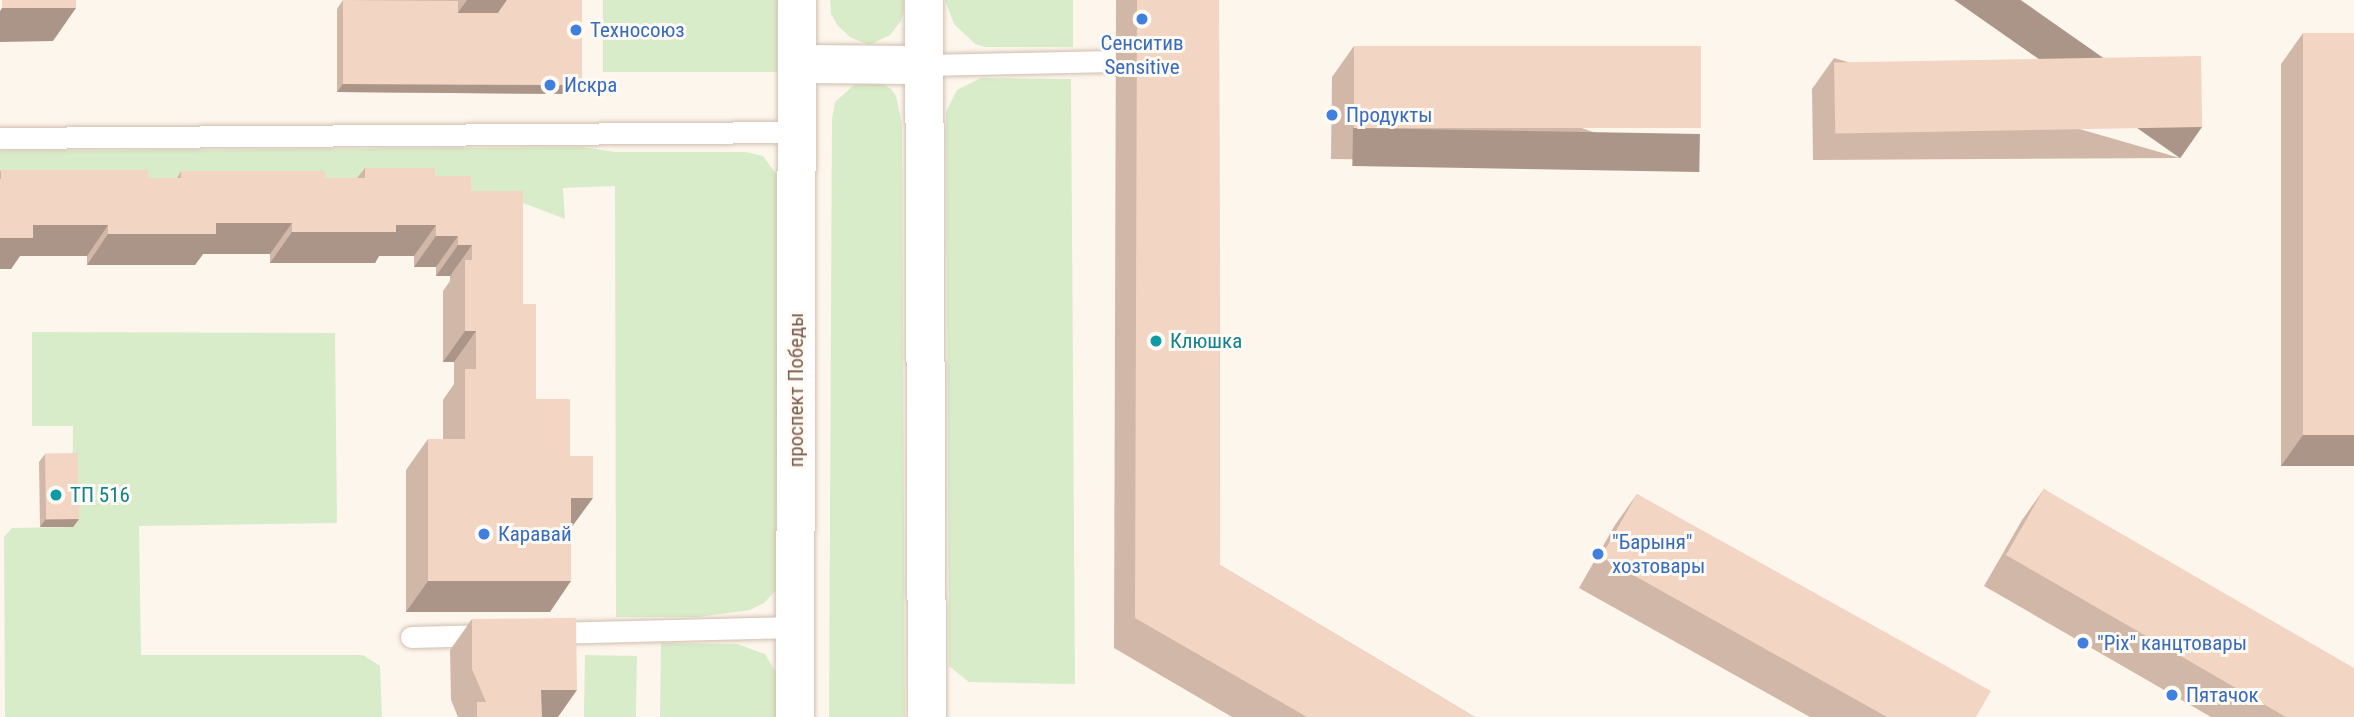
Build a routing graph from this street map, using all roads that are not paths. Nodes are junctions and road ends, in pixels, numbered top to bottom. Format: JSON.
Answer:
{"nodes":[{"id":1,"x":797,"y":0,"type":"edge"},
{"id":2,"x":924,"y":0,"type":"edge"},
{"id":3,"x":1116,"y":61,"type":"dead end"},
{"id":4,"x":797,"y":64,"type":"junction"},
{"id":5,"x":923,"y":65,"type":"junction"},
{"id":6,"x":797,"y":132,"type":"junction"},
{"id":7,"x":0,"y":138,"type":"edge"},
{"id":8,"x":795,"y":626,"type":"junction"},
{"id":9,"x":411,"y":637,"type":"dead end"},
{"id":10,"x":795,"y":717,"type":"edge"},
{"id":11,"x":927,"y":717,"type":"edge"}],
"edges":[{"from":1,"to":4,"type":"main road","name":"проспект Победы"},
{"from":2,"to":5,"type":"main road"},
{"from":3,"to":5,"type":"lane"},
{"from":4,"to":5,"type":"main road"},
{"from":4,"to":6,"type":"main road","name":"проспект Победы"},
{"from":5,"to":11,"type":"main road"},
{"from":6,"to":7,"type":"lane"},
{"from":6,"to":8,"type":"main road","name":"проспект Победы"},
{"from":8,"to":9,"type":"lane"},
{"from":8,"to":10,"type":"main road","name":"проспект Победы"}]}
